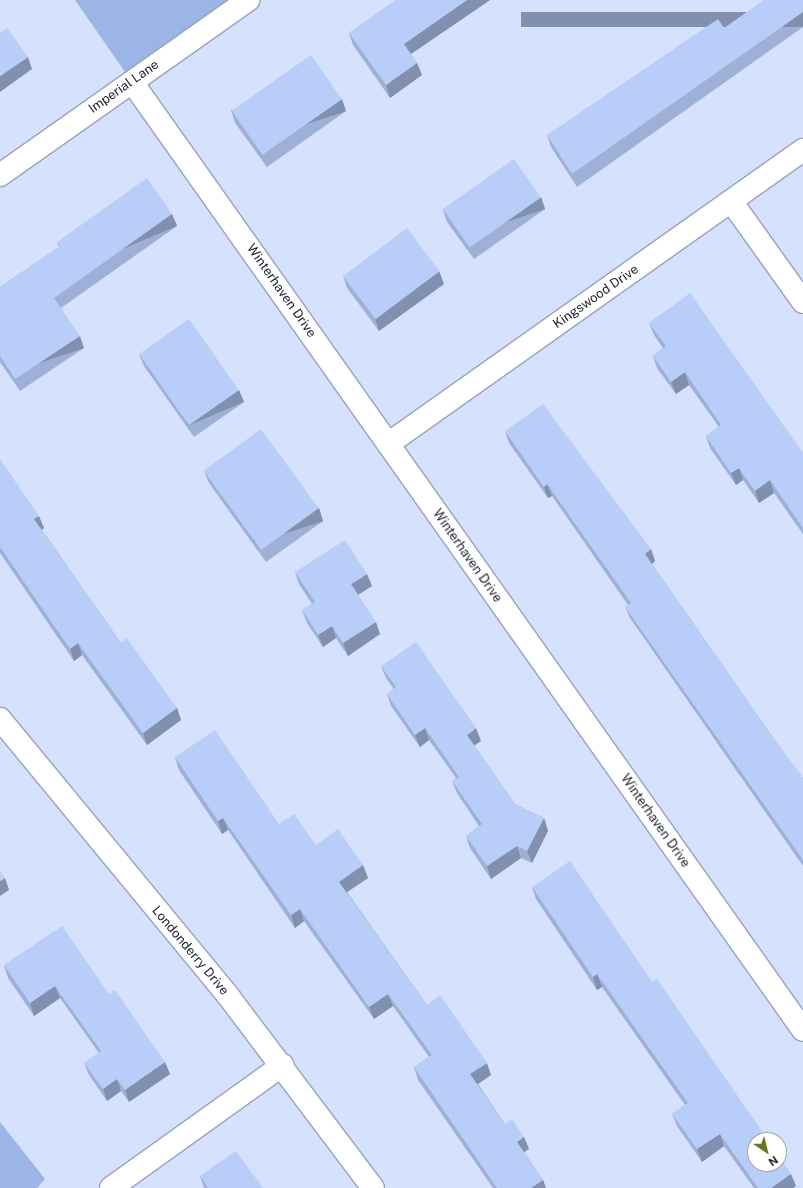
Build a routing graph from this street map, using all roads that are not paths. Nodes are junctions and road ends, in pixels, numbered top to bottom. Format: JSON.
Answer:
{"nodes":[{"id":1,"x":248,"y":0,"type":"edge"},
{"id":2,"x":132,"y":82,"type":"junction"},
{"id":3,"x":803,"y":150,"type":"edge"},
{"id":4,"x":0,"y":175,"type":"edge"},
{"id":5,"x":731,"y":201,"type":"junction"},
{"id":6,"x":803,"y":302,"type":"edge"},
{"id":7,"x":388,"y":444,"type":"junction"},
{"id":8,"x":0,"y":719,"type":"edge"},
{"id":9,"x":803,"y":1030,"type":"edge"},
{"id":10,"x":283,"y":1065,"type":"junction"},
{"id":11,"x":111,"y":1188,"type":"edge"},
{"id":12,"x":373,"y":1188,"type":"edge"}],
"edges":[{"from":1,"to":2,"type":"street","name":"Imperial Lane"},
{"from":2,"to":4,"type":"street","name":"Imperial Lane"},
{"from":2,"to":7,"type":"street","name":"Winterhaven Drive"},
{"from":3,"to":5,"type":"street","name":"Kingswood Drive"},
{"from":5,"to":6,"type":"street"},
{"from":5,"to":7,"type":"street","name":"Kingswood Drive"},
{"from":7,"to":9,"type":"street","name":"Winterhaven Drive"},
{"from":8,"to":10,"type":"street","name":"Londonderry Drive"},
{"from":10,"to":11,"type":"street"},
{"from":10,"to":12,"type":"street","name":"Londonderry Drive"}]}
